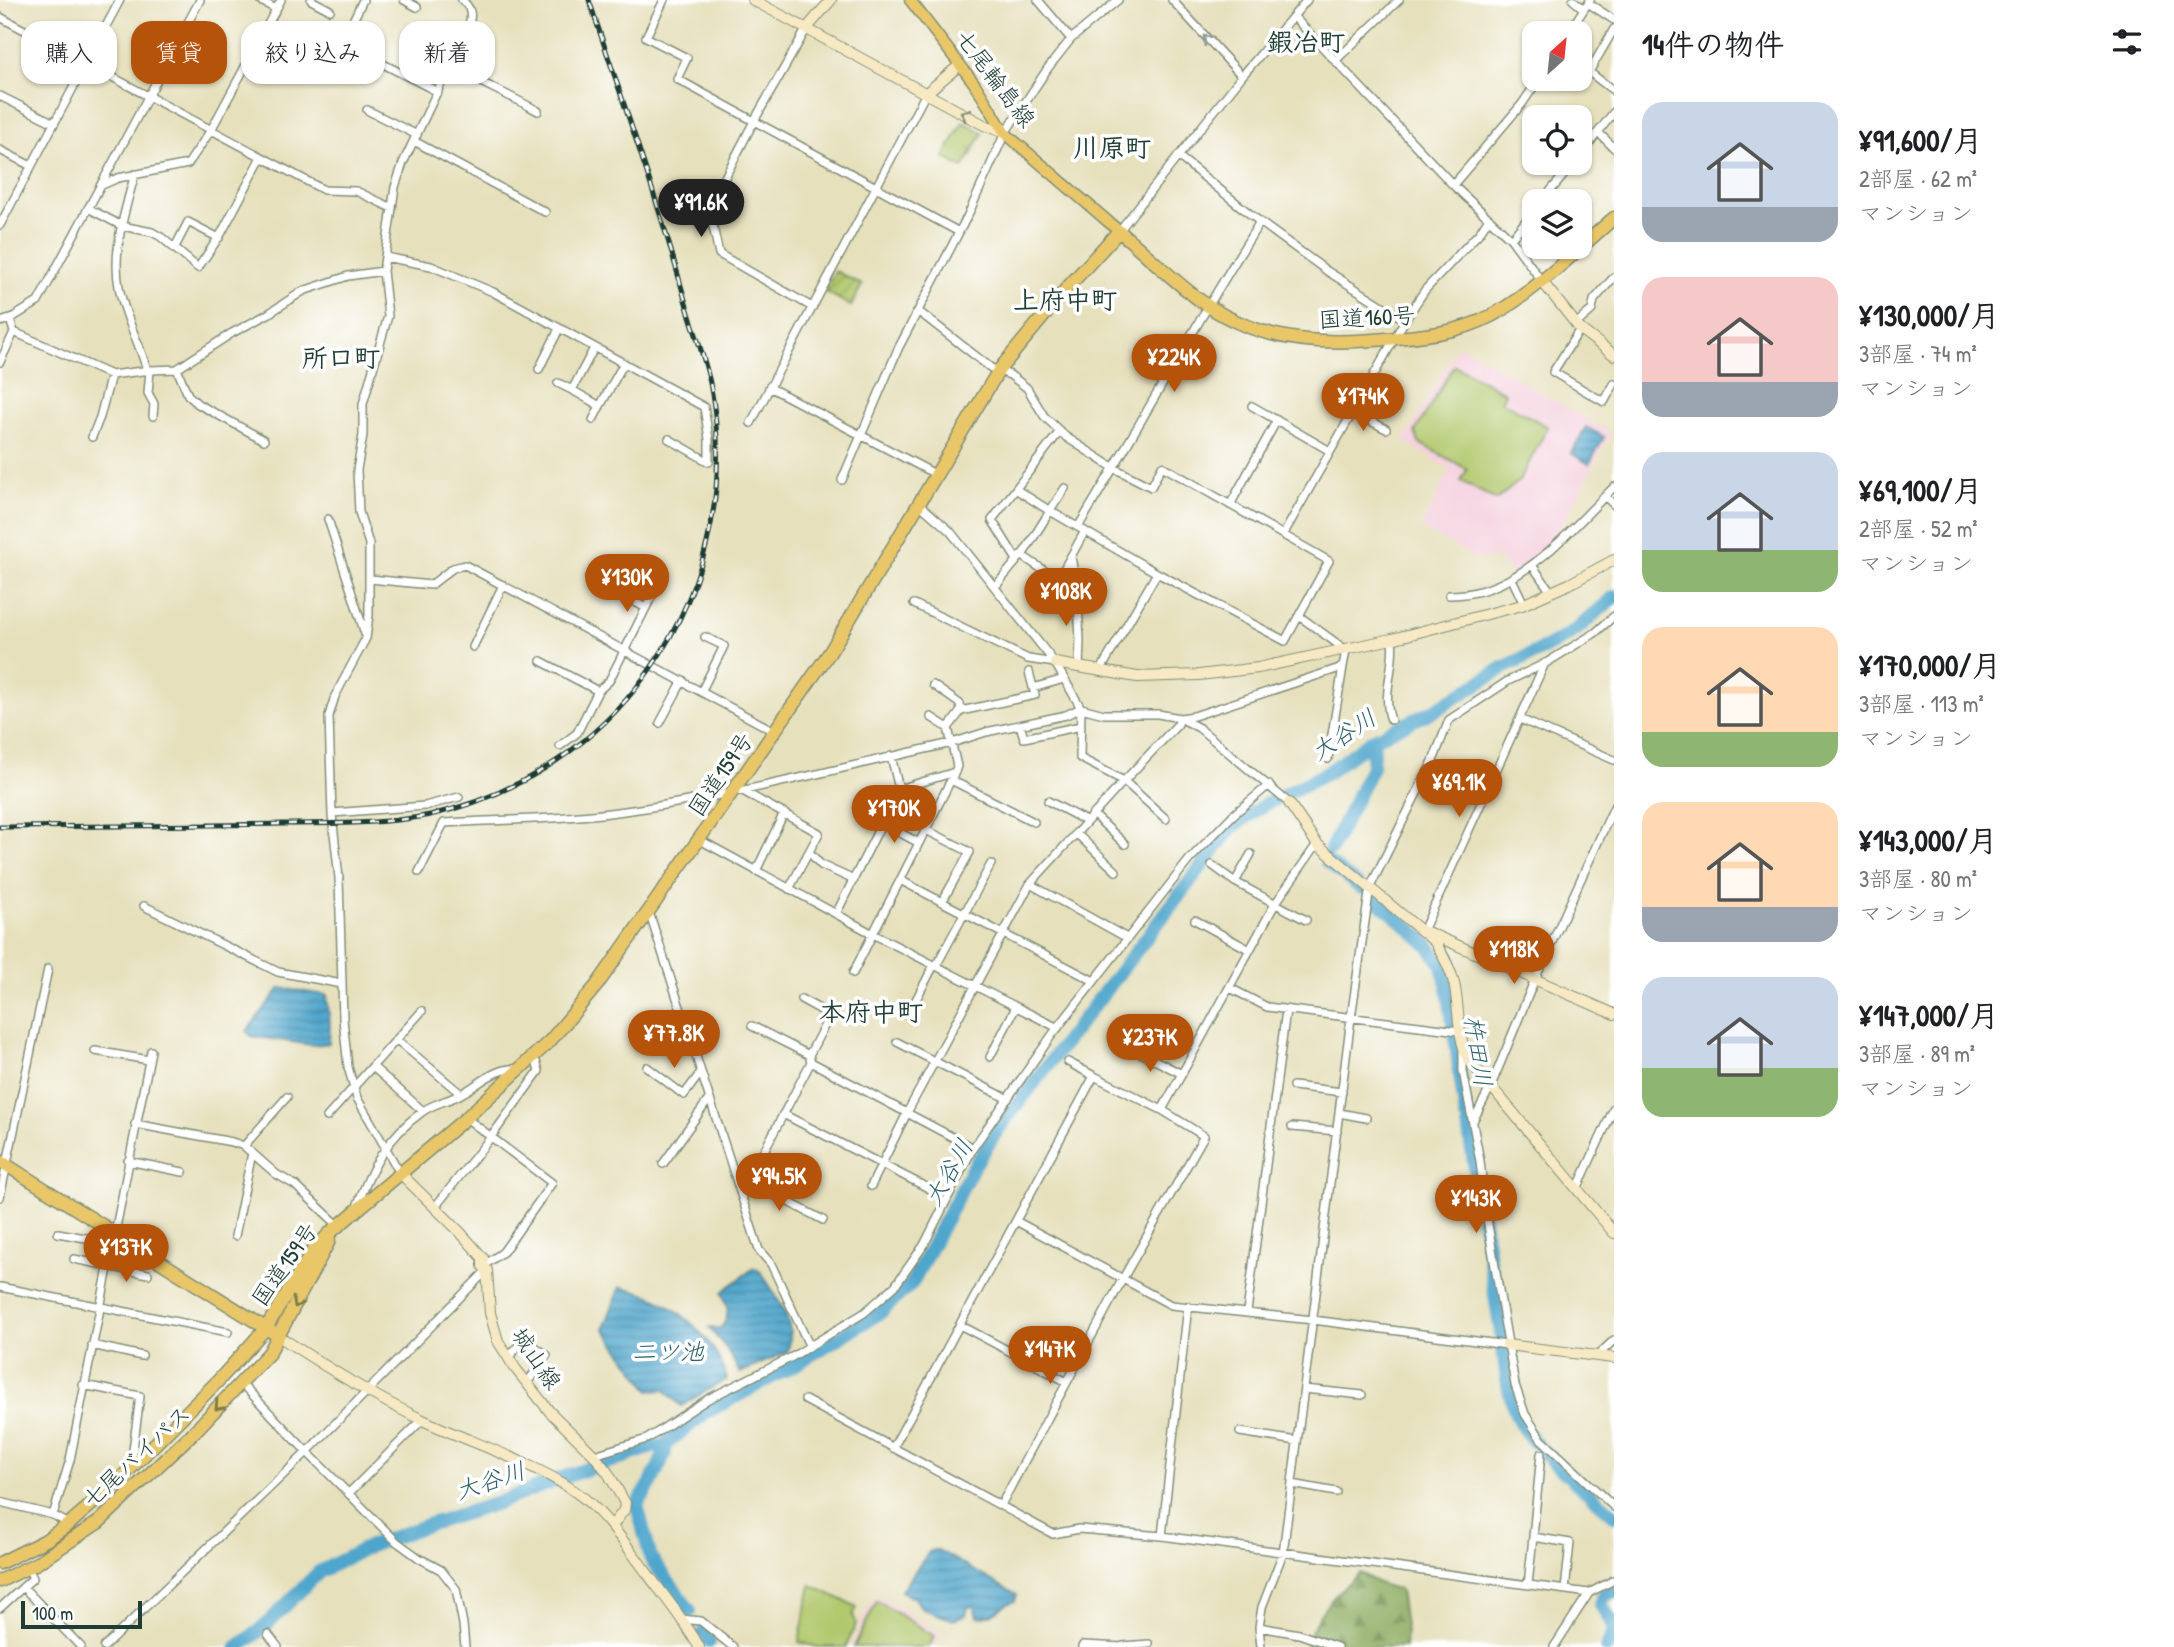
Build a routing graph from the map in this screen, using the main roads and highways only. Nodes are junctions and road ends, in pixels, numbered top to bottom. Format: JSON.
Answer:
{"nodes":[{"id":1,"x":909,"y":0,"type":"edge"},
{"id":2,"x":1614,"y":218,"type":"edge"},
{"id":3,"x":1119,"y":231,"type":"junction"},
{"id":4,"x":3,"y":1163,"type":"edge"},
{"id":5,"x":339,"y":1226,"type":"junction"},
{"id":6,"x":266,"y":1328,"type":"junction"},
{"id":7,"x":280,"y":1337,"type":"junction"},
{"id":8,"x":0,"y":1563,"type":"edge"},
{"id":9,"x":0,"y":1581,"type":"edge"}],
"edges":[{"from":1,"to":3,"type":"main road","name":"七尾輪島線"},
{"from":2,"to":3,"type":"highway","name":"国道160号"},
{"from":3,"to":5,"type":"highway","name":"国道159号"},
{"from":4,"to":6,"type":"highway"},
{"from":5,"to":6,"type":"highway","name":"国道159号"},
{"from":5,"to":7,"type":"highway","name":"国道159号","one_way":true},
{"from":6,"to":7,"type":"highway"},
{"from":6,"to":8,"type":"highway","name":"七尾バイパス"},
{"from":7,"to":9,"type":"highway","name":"七尾バイパス","one_way":true}]}
